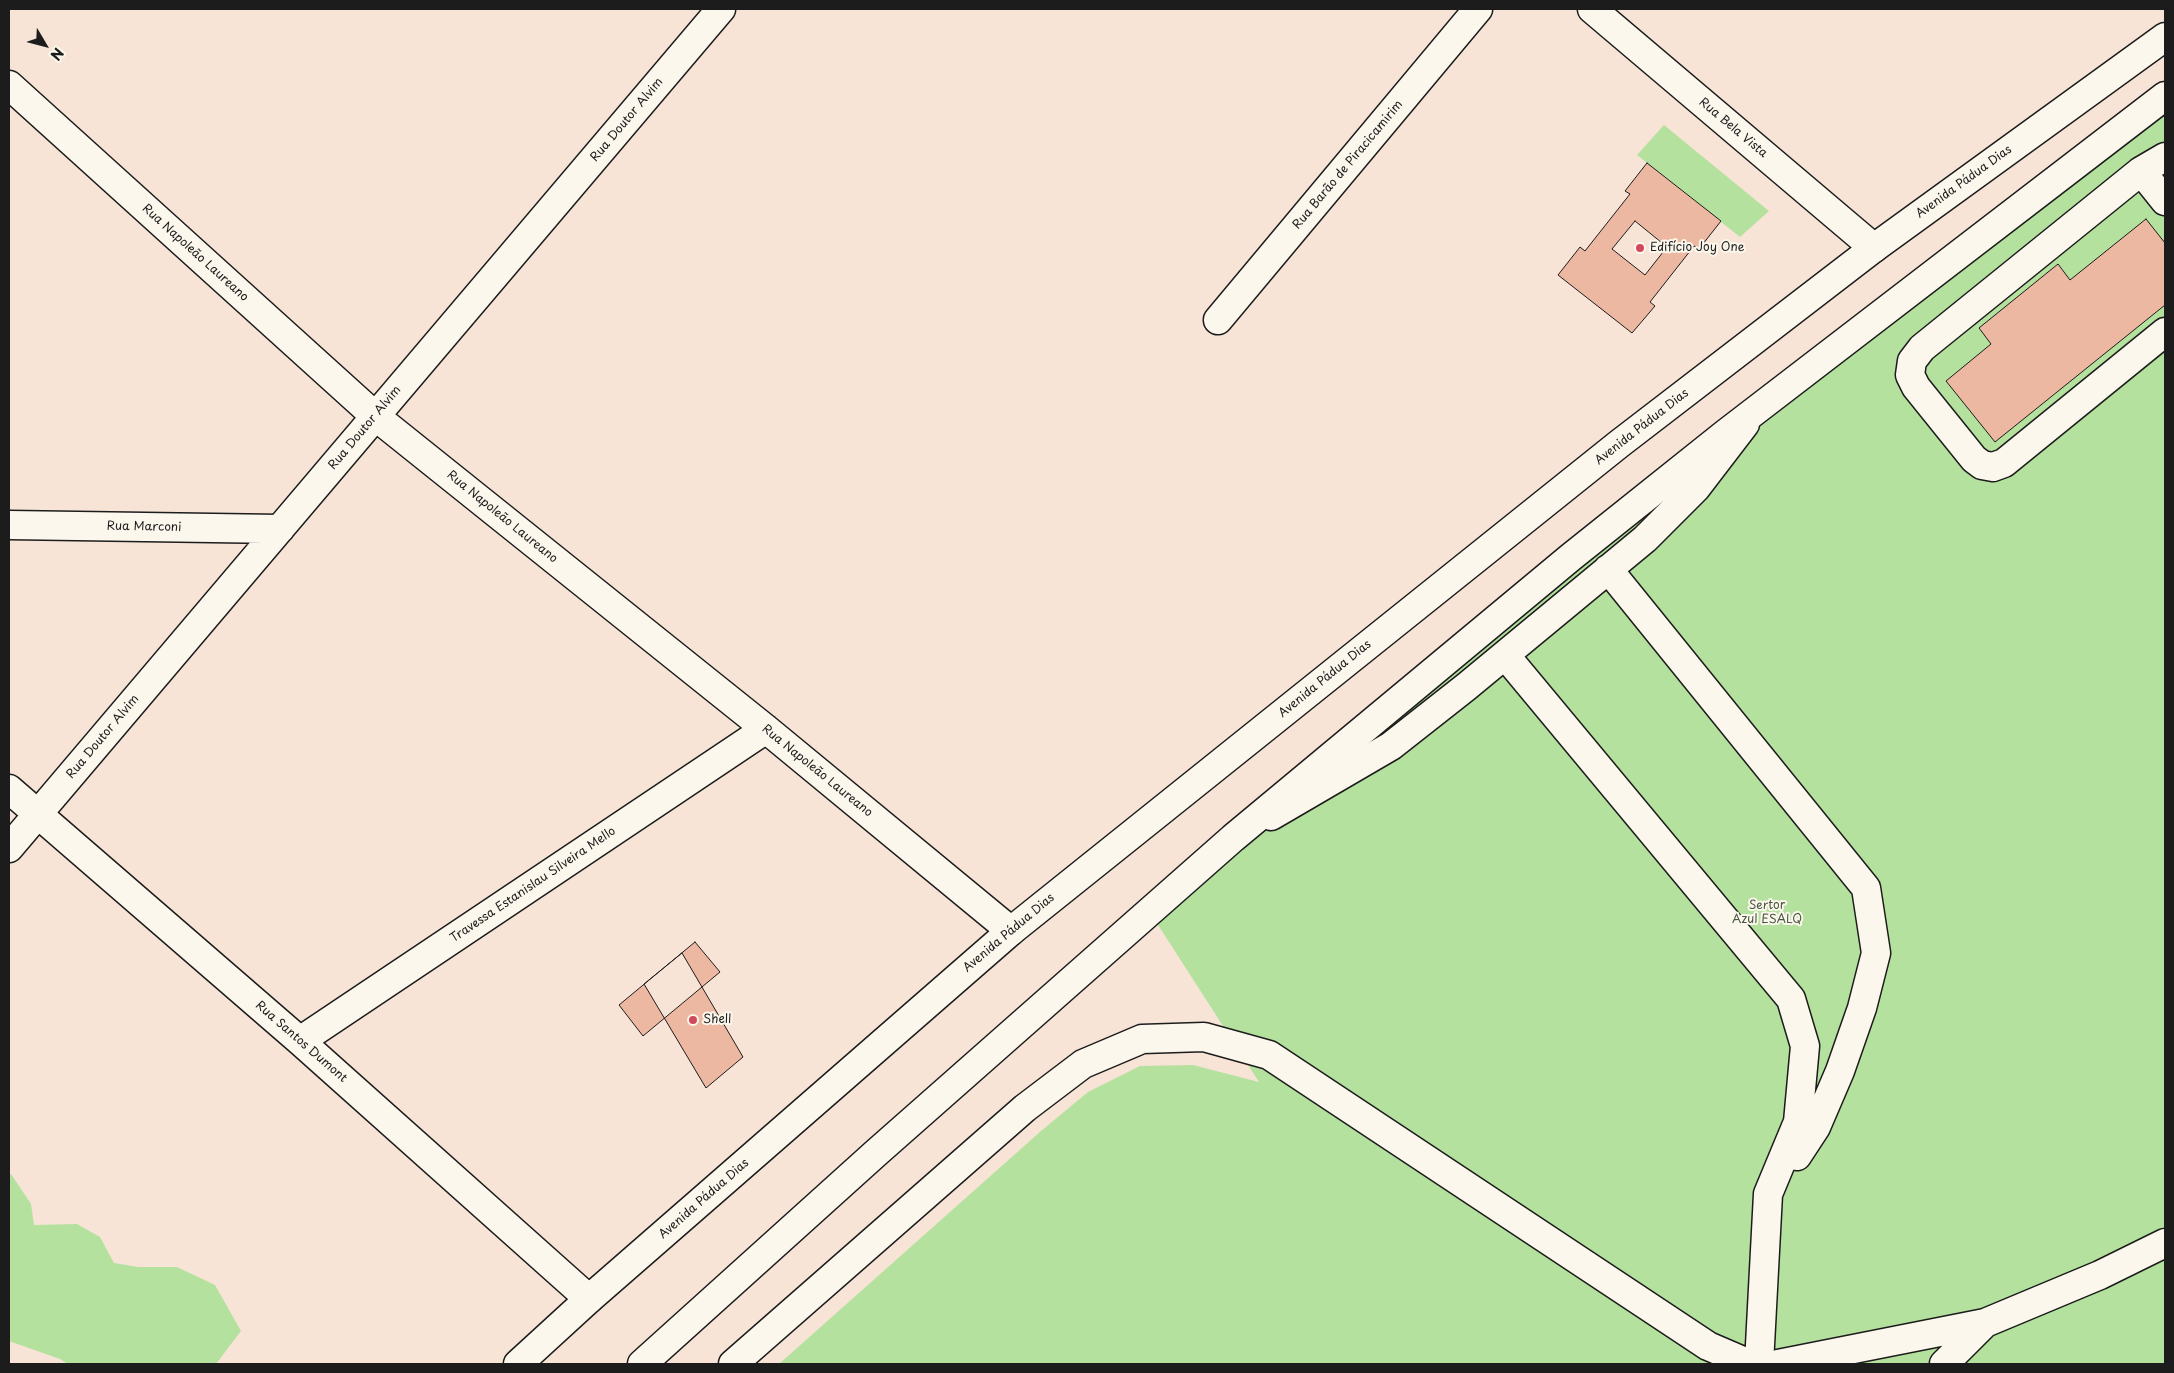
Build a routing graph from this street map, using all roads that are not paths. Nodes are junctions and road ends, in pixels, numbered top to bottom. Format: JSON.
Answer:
{"nodes":[{"id":1,"x":721,"y":9,"type":"edge"},
{"id":2,"x":1478,"y":9,"type":"edge"},
{"id":3,"x":1592,"y":9,"type":"edge"},
{"id":4,"x":2165,"y":36,"type":"edge"},
{"id":5,"x":9,"y":85,"type":"edge"},
{"id":6,"x":2162,"y":98,"type":"edge"},
{"id":7,"x":2165,"y":157,"type":"edge"},
{"id":8,"x":2141,"y":171,"type":"junction"},
{"id":9,"x":2165,"y":201,"type":"edge"},
{"id":10,"x":1874,"y":248,"type":"junction"},
{"id":11,"x":1218,"y":320,"type":"dead end"},
{"id":12,"x":2165,"y":332,"type":"edge"},
{"id":13,"x":1755,"y":412,"type":"junction"},
{"id":14,"x":375,"y":416,"type":"junction"},
{"id":15,"x":9,"y":525,"type":"edge"},
{"id":16,"x":280,"y":528,"type":"junction"},
{"id":17,"x":1608,"y":569,"type":"junction"},
{"id":18,"x":1505,"y":655,"type":"junction"},
{"id":19,"x":766,"y":729,"type":"junction"},
{"id":20,"x":9,"y":790,"type":"edge"},
{"id":21,"x":38,"y":814,"type":"junction"},
{"id":22,"x":1233,"y":838,"type":"junction"},
{"id":23,"x":9,"y":848,"type":"edge"},
{"id":24,"x":1010,"y":931,"type":"junction"},
{"id":25,"x":300,"y":1041,"type":"junction"},
{"id":26,"x":1768,"y":1194,"type":"junction"},
{"id":27,"x":2165,"y":1243,"type":"edge"},
{"id":28,"x":589,"y":1299,"type":"junction"},
{"id":29,"x":1984,"y":1323,"type":"junction"},
{"id":30,"x":518,"y":1364,"type":"edge"},
{"id":31,"x":642,"y":1364,"type":"edge"},
{"id":32,"x":733,"y":1364,"type":"edge"},
{"id":33,"x":1750,"y":1364,"type":"edge"},
{"id":34,"x":1759,"y":1364,"type":"edge"},
{"id":35,"x":1778,"y":1364,"type":"edge"},
{"id":36,"x":1944,"y":1364,"type":"edge"}],
"edges":[{"from":1,"to":14,"type":"main road","name":"Rua Doutor Alvim"},
{"from":2,"to":11,"type":"main road","name":"Rua Barão de Piracicamirim"},
{"from":3,"to":10,"type":"main road","name":"Rua Bela Vista"},
{"from":4,"to":10,"type":"main road","name":"Avenida Pádua Dias"},
{"from":5,"to":14,"type":"main road","name":"Rua Napoleão Laureano"},
{"from":6,"to":13,"type":"main road"},
{"from":7,"to":8,"type":"main road"},
{"from":8,"to":9,"type":"main road"},
{"from":8,"to":12,"type":"main road"},
{"from":10,"to":24,"type":"main road","name":"Avenida Pádua Dias"},
{"from":13,"to":17,"type":"main road"},
{"from":13,"to":22,"type":"main road"},
{"from":14,"to":16,"type":"main road","name":"Rua Doutor Alvim"},
{"from":14,"to":19,"type":"main road","name":"Rua Napoleão Laureano"},
{"from":15,"to":16,"type":"main road","name":"Rua Marconi"},
{"from":16,"to":21,"type":"main road","name":"Rua Doutor Alvim"},
{"from":17,"to":18,"type":"main road"},
{"from":17,"to":26,"type":"main road"},
{"from":18,"to":22,"type":"main road"},
{"from":18,"to":26,"type":"main road"},
{"from":19,"to":24,"type":"main road","name":"Rua Napoleão Laureano"},
{"from":19,"to":25,"type":"main road","name":"Travessa Estanislau Silveira Mello"},
{"from":20,"to":21,"type":"main road","name":"Rua Santos Dumont"},
{"from":21,"to":23,"type":"main road","name":"Rua Doutor Alvim"},
{"from":21,"to":25,"type":"main road","name":"Rua Santos Dumont"},
{"from":22,"to":31,"type":"main road"},
{"from":24,"to":28,"type":"main road","name":"Avenida Pádua Dias"},
{"from":25,"to":28,"type":"main road","name":"Rua Santos Dumont"},
{"from":26,"to":34,"type":"main road"},
{"from":27,"to":29,"type":"main road"},
{"from":28,"to":30,"type":"main road","name":"Avenida Pádua Dias"},
{"from":29,"to":35,"type":"main road"},
{"from":29,"to":36,"type":"main road"},
{"from":32,"to":33,"type":"main road"}]}
